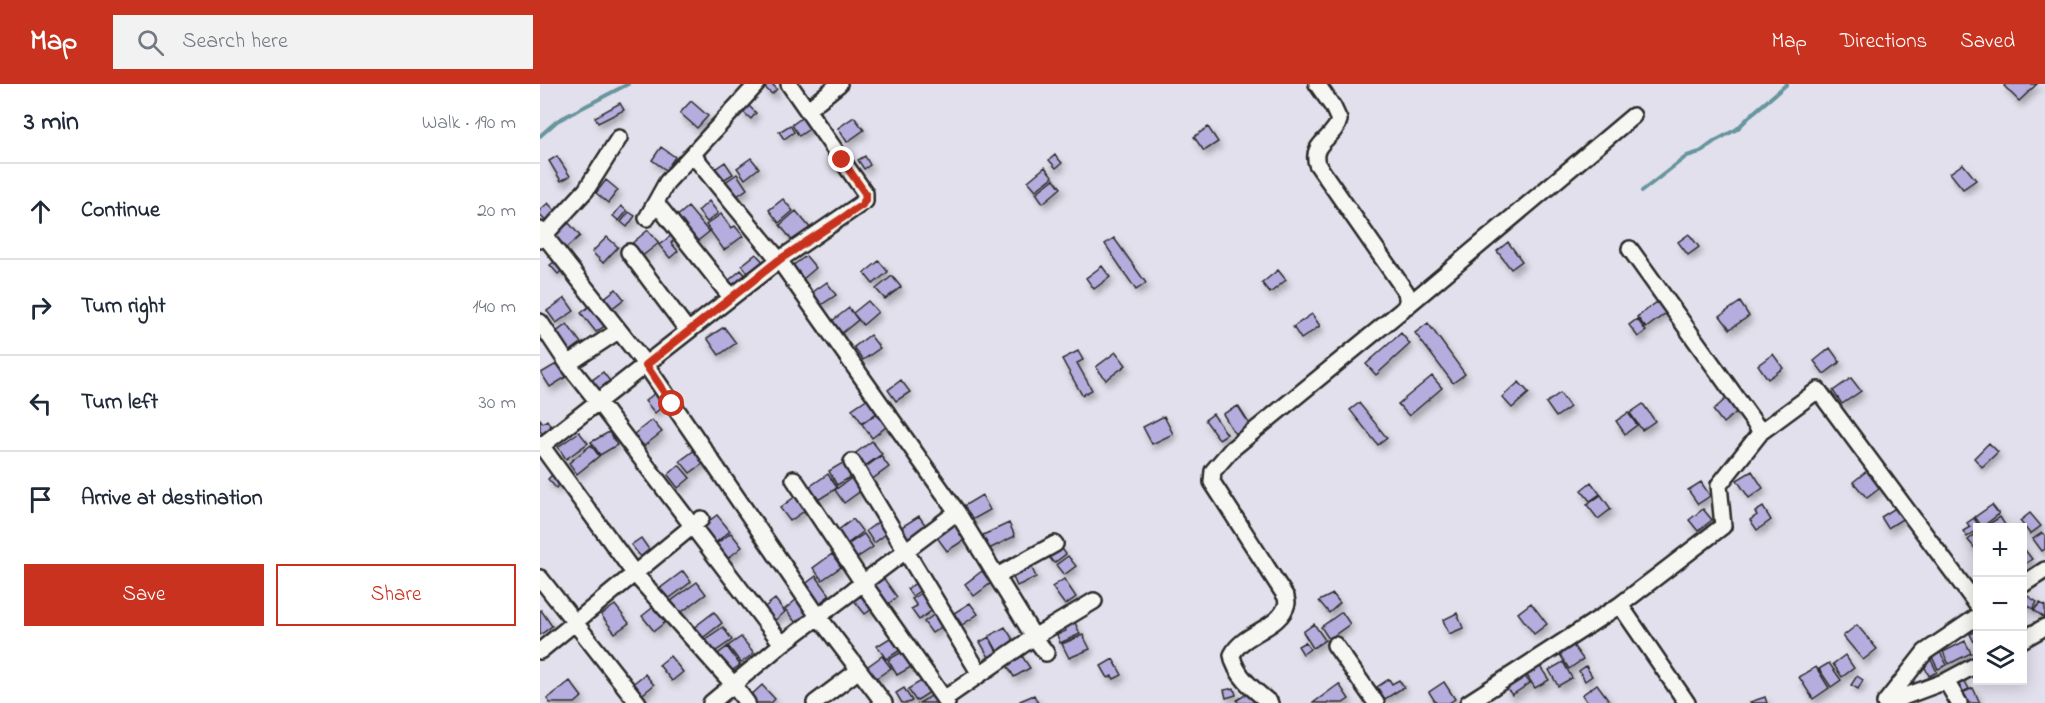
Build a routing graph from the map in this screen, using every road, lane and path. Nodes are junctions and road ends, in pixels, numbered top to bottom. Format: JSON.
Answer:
{"nodes":[{"id":1,"x":757,"y":84,"type":"edge"},
{"id":2,"x":789,"y":84,"type":"edge"},
{"id":3,"x":839,"y":84,"type":"edge"},
{"id":4,"x":1317,"y":84,"type":"edge"},
{"id":5,"x":807,"y":110,"type":"junction"},
{"id":6,"x":1633,"y":117,"type":"dead end"},
{"id":7,"x":620,"y":138,"type":"dead end"},
{"id":8,"x":693,"y":155,"type":"junction"},
{"id":9,"x":656,"y":203,"type":"junction"},
{"id":10,"x":648,"y":218,"type":"dead end"},
{"id":11,"x":542,"y":235,"type":"edge"},
{"id":12,"x":1630,"y":249,"type":"dead end"},
{"id":13,"x":629,"y":252,"type":"dead end"},
{"id":14,"x":779,"y":260,"type":"junction"},
{"id":15,"x":731,"y":297,"type":"junction"},
{"id":16,"x":1407,"y":306,"type":"junction"},
{"id":17,"x":540,"y":322,"type":"edge"},
{"id":18,"x":618,"y":331,"type":"junction"},
{"id":19,"x":688,"y":331,"type":"junction"},
{"id":20,"x":568,"y":364,"type":"junction"},
{"id":21,"x":646,"y":365,"type":"junction"},
{"id":22,"x":599,"y":403,"type":"junction"},
{"id":23,"x":1761,"y":432,"type":"junction"},
{"id":24,"x":541,"y":446,"type":"edge"},
{"id":25,"x":852,"y":462,"type":"dead end"},
{"id":26,"x":794,"y":479,"type":"dead end"},
{"id":27,"x":957,"y":512,"type":"junction"},
{"id":28,"x":697,"y":522,"type":"junction"},
{"id":29,"x":1055,"y":544,"type":"dead end"},
{"id":30,"x":905,"y":552,"type":"junction"},
{"id":31,"x":2045,"y":570,"type":"edge"},
{"id":32,"x":634,"y":573,"type":"junction"},
{"id":33,"x":998,"y":576,"type":"junction"},
{"id":34,"x":540,"y":578,"type":"edge"},
{"id":35,"x":2027,"y":582,"type":"edge"},
{"id":36,"x":863,"y":583,"type":"junction"},
{"id":37,"x":1094,"y":600,"type":"dead end"},
{"id":38,"x":1973,"y":601,"type":"edge"},
{"id":39,"x":1620,"y":605,"type":"junction"},
{"id":40,"x":818,"y":616,"type":"junction"},
{"id":41,"x":1973,"y":619,"type":"edge"},
{"id":42,"x":574,"y":623,"type":"junction"},
{"id":43,"x":2045,"y":627,"type":"edge"},
{"id":44,"x":1034,"y":637,"type":"junction"},
{"id":45,"x":2027,"y":637,"type":"edge"},
{"id":46,"x":782,"y":644,"type":"junction"},
{"id":47,"x":1335,"y":645,"type":"dead end"},
{"id":48,"x":540,"y":651,"type":"edge"},
{"id":49,"x":1046,"y":653,"type":"dead end"},
{"id":50,"x":1973,"y":666,"type":"edge"},
{"id":51,"x":859,"y":670,"type":"junction"},
{"id":52,"x":980,"y":674,"type":"junction"},
{"id":53,"x":1946,"y":681,"type":"junction"},
{"id":54,"x":732,"y":683,"type":"junction"},
{"id":55,"x":946,"y":701,"type":"edge"},
{"id":56,"x":638,"y":703,"type":"edge"},
{"id":57,"x":711,"y":703,"type":"edge"},
{"id":58,"x":747,"y":703,"type":"edge"},
{"id":59,"x":815,"y":703,"type":"edge"},
{"id":60,"x":884,"y":703,"type":"edge"},
{"id":61,"x":1270,"y":703,"type":"edge"},
{"id":62,"x":1376,"y":703,"type":"edge"},
{"id":63,"x":1468,"y":703,"type":"edge"},
{"id":64,"x":1687,"y":703,"type":"edge"},
{"id":65,"x":1886,"y":703,"type":"edge"},
{"id":66,"x":1959,"y":703,"type":"edge"}],
"edges":[{"from":1,"to":8,"type":"street"},
{"from":2,"to":5,"type":"street"},
{"from":3,"to":5,"type":"street"},
{"from":4,"to":16,"type":"street"},
{"from":5,"to":14,"type":"street"},
{"from":6,"to":16,"type":"street"},
{"from":7,"to":11,"type":"street"},
{"from":8,"to":9,"type":"street"},
{"from":8,"to":14,"type":"street"},
{"from":9,"to":10,"type":"street"},
{"from":9,"to":15,"type":"street"},
{"from":11,"to":18,"type":"street"},
{"from":12,"to":23,"type":"street"},
{"from":13,"to":19,"type":"street"},
{"from":14,"to":15,"type":"street"},
{"from":14,"to":27,"type":"street"},
{"from":15,"to":19,"type":"street"},
{"from":16,"to":61,"type":"street"},
{"from":17,"to":20,"type":"street"},
{"from":18,"to":20,"type":"street"},
{"from":18,"to":21,"type":"street"},
{"from":19,"to":21,"type":"street"},
{"from":20,"to":22,"type":"street"},
{"from":21,"to":22,"type":"street"},
{"from":21,"to":40,"type":"street"},
{"from":22,"to":24,"type":"street"},
{"from":22,"to":28,"type":"street"},
{"from":23,"to":38,"type":"street"},
{"from":23,"to":39,"type":"street"},
{"from":24,"to":32,"type":"street"},
{"from":25,"to":30,"type":"street"},
{"from":26,"to":36,"type":"street"},
{"from":27,"to":30,"type":"street"},
{"from":27,"to":33,"type":"street"},
{"from":28,"to":32,"type":"street"},
{"from":28,"to":46,"type":"street"},
{"from":29,"to":33,"type":"street"},
{"from":30,"to":36,"type":"street"},
{"from":30,"to":52,"type":"street"},
{"from":31,"to":35,"type":"street"},
{"from":32,"to":42,"type":"street"},
{"from":32,"to":54,"type":"street"},
{"from":33,"to":44,"type":"street"},
{"from":34,"to":42,"type":"street"},
{"from":36,"to":40,"type":"street"},
{"from":36,"to":55,"type":"street"},
{"from":37,"to":44,"type":"street"},
{"from":39,"to":63,"type":"street"},
{"from":39,"to":64,"type":"street"},
{"from":40,"to":46,"type":"street"},
{"from":40,"to":51,"type":"street"},
{"from":41,"to":65,"type":"street"},
{"from":42,"to":48,"type":"street"},
{"from":42,"to":56,"type":"street"},
{"from":43,"to":45,"type":"street"},
{"from":44,"to":49,"type":"street"},
{"from":44,"to":52,"type":"street"},
{"from":46,"to":54,"type":"street"},
{"from":47,"to":62,"type":"street"},
{"from":50,"to":53,"type":"street"},
{"from":51,"to":59,"type":"street"},
{"from":51,"to":60,"type":"street"},
{"from":52,"to":55,"type":"street"},
{"from":53,"to":65,"type":"street"},
{"from":53,"to":66,"type":"street"},
{"from":54,"to":57,"type":"street"},
{"from":54,"to":58,"type":"street"}]}
